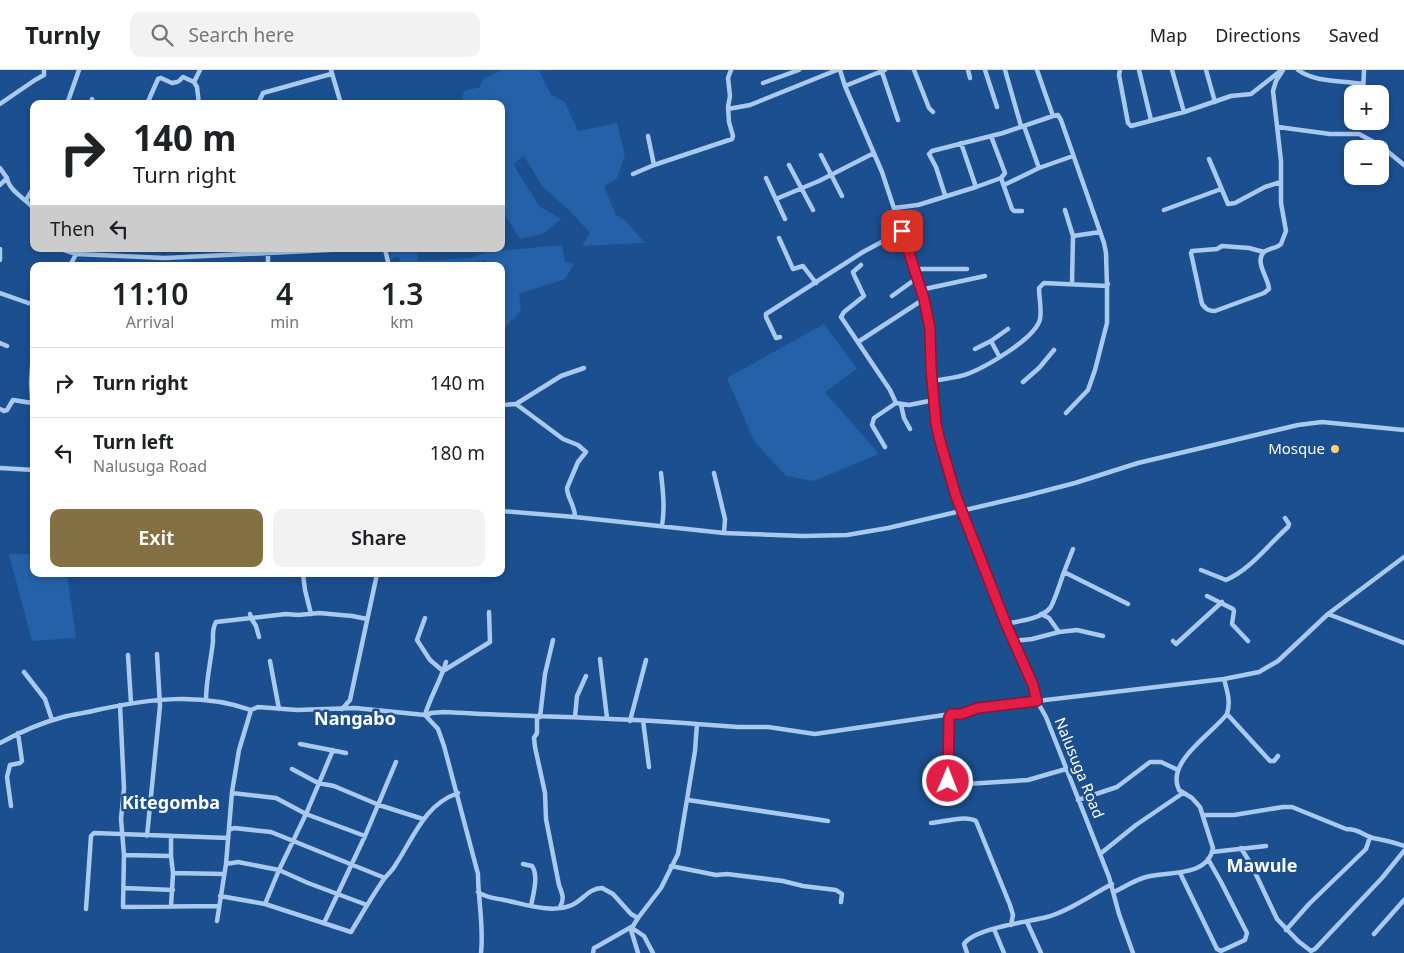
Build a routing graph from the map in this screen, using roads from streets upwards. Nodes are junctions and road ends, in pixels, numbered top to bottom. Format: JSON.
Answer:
{"nodes":[{"id":1,"x":44,"y":70,"type":"edge"},
{"id":2,"x":79,"y":70,"type":"edge"},
{"id":3,"x":200,"y":70,"type":"edge"},
{"id":4,"x":731,"y":70,"type":"edge"},
{"id":5,"x":799,"y":70,"type":"edge"},
{"id":6,"x":838,"y":70,"type":"edge"},
{"id":7,"x":914,"y":70,"type":"edge"},
{"id":8,"x":968,"y":70,"type":"edge"},
{"id":9,"x":985,"y":70,"type":"edge"},
{"id":10,"x":1005,"y":70,"type":"edge"},
{"id":11,"x":1037,"y":70,"type":"edge"},
{"id":12,"x":1120,"y":70,"type":"edge"},
{"id":13,"x":1139,"y":70,"type":"edge"},
{"id":14,"x":1172,"y":70,"type":"edge"},
{"id":15,"x":1206,"y":70,"type":"edge"},
{"id":16,"x":1298,"y":70,"type":"edge"},
{"id":17,"x":1364,"y":70,"type":"edge"},
{"id":18,"x":884,"y":71,"type":"edge"},
{"id":19,"x":1281,"y":71,"type":"edge"},
{"id":20,"x":331,"y":72,"type":"edge"},
{"id":21,"x":970,"y":78,"type":"dead end"},
{"id":22,"x":194,"y":82,"type":"junction"},
{"id":23,"x":763,"y":83,"type":"dead end"},
{"id":24,"x":1363,"y":84,"type":"joint"},
{"id":25,"x":844,"y":86,"type":"junction"},
{"id":26,"x":69,"y":100,"type":"edge"},
{"id":27,"x":149,"y":100,"type":"edge"},
{"id":28,"x":199,"y":100,"type":"edge"},
{"id":29,"x":259,"y":100,"type":"edge"},
{"id":30,"x":340,"y":100,"type":"edge"},
{"id":31,"x":1215,"y":102,"type":"junction"},
{"id":32,"x":0,"y":104,"type":"edge"},
{"id":33,"x":997,"y":107,"type":"dead end"},
{"id":34,"x":728,"y":109,"type":"junction"},
{"id":35,"x":933,"y":112,"type":"dead end"},
{"id":36,"x":1184,"y":112,"type":"junction"},
{"id":37,"x":1053,"y":116,"type":"junction"},
{"id":38,"x":898,"y":120,"type":"dead end"},
{"id":39,"x":1152,"y":120,"type":"junction"},
{"id":40,"x":1022,"y":126,"type":"junction"},
{"id":41,"x":1278,"y":127,"type":"junction"},
{"id":42,"x":648,"y":136,"type":"dead end"},
{"id":43,"x":991,"y":136,"type":"junction"},
{"id":44,"x":961,"y":143,"type":"junction"},
{"id":45,"x":874,"y":153,"type":"junction"},
{"id":46,"x":820,"y":155,"type":"dead end"},
{"id":47,"x":1073,"y":156,"type":"junction"},
{"id":48,"x":1209,"y":159,"type":"dead end"},
{"id":49,"x":654,"y":165,"type":"junction"},
{"id":50,"x":1404,"y":165,"type":"edge"},
{"id":51,"x":789,"y":166,"type":"dead end"},
{"id":52,"x":0,"y":168,"type":"edge"},
{"id":53,"x":1039,"y":168,"type":"junction"},
{"id":54,"x":633,"y":174,"type":"dead end"},
{"id":55,"x":831,"y":174,"type":"junction"},
{"id":56,"x":7,"y":178,"type":"junction"},
{"id":57,"x":766,"y":178,"type":"dead end"},
{"id":58,"x":1001,"y":178,"type":"junction"},
{"id":59,"x":1282,"y":182,"type":"junction"},
{"id":60,"x":0,"y":185,"type":"edge"},
{"id":61,"x":1004,"y":185,"type":"junction"},
{"id":62,"x":976,"y":187,"type":"junction"},
{"id":63,"x":802,"y":188,"type":"junction"},
{"id":64,"x":1221,"y":188,"type":"junction"},
{"id":65,"x":30,"y":194,"type":"edge"},
{"id":66,"x":842,"y":196,"type":"dead end"},
{"id":67,"x":945,"y":196,"type":"junction"},
{"id":68,"x":776,"y":199,"type":"junction"},
{"id":69,"x":26,"y":200,"type":"junction"},
{"id":70,"x":30,"y":204,"type":"edge"},
{"id":71,"x":894,"y":208,"type":"junction"},
{"id":72,"x":813,"y":210,"type":"dead end"},
{"id":73,"x":1065,"y":210,"type":"dead end"},
{"id":74,"x":1164,"y":210,"type":"dead end"},
{"id":75,"x":1022,"y":211,"type":"dead end"},
{"id":76,"x":785,"y":219,"type":"dead end"},
{"id":77,"x":902,"y":231,"type":"junction"},
{"id":78,"x":1100,"y":232,"type":"junction"},
{"id":79,"x":1072,"y":236,"type":"junction"},
{"id":80,"x":779,"y":238,"type":"dead end"},
{"id":81,"x":0,"y":249,"type":"edge"},
{"id":82,"x":70,"y":252,"type":"edge"},
{"id":83,"x":199,"y":252,"type":"edge"},
{"id":84,"x":288,"y":252,"type":"edge"},
{"id":85,"x":1264,"y":252,"type":"junction"},
{"id":86,"x":268,"y":253,"type":"junction"},
{"id":87,"x":76,"y":254,"type":"junction"},
{"id":88,"x":198,"y":256,"type":"junction"},
{"id":89,"x":0,"y":260,"type":"edge"},
{"id":90,"x":72,"y":262,"type":"edge"},
{"id":91,"x":267,"y":262,"type":"edge"},
{"id":92,"x":861,"y":265,"type":"dead end"},
{"id":93,"x":914,"y":269,"type":"junction"},
{"id":94,"x":967,"y":269,"type":"dead end"},
{"id":95,"x":985,"y":276,"type":"dead end"},
{"id":96,"x":916,"y":278,"type":"junction"},
{"id":97,"x":1108,"y":280,"type":"dead end"},
{"id":98,"x":816,"y":283,"type":"junction"},
{"id":99,"x":1072,"y":284,"type":"junction"},
{"id":100,"x":1107,"y":286,"type":"junction"},
{"id":101,"x":920,"y":290,"type":"junction"},
{"id":102,"x":0,"y":293,"type":"edge"},
{"id":103,"x":892,"y":296,"type":"dead end"},
{"id":104,"x":924,"y":299,"type":"junction"},
{"id":105,"x":30,"y":304,"type":"edge"},
{"id":106,"x":1008,"y":329,"type":"dead end"},
{"id":107,"x":776,"y":338,"type":"dead end"},
{"id":108,"x":991,"y":340,"type":"junction"},
{"id":109,"x":858,"y":342,"type":"junction"},
{"id":110,"x":0,"y":344,"type":"edge"},
{"id":111,"x":7,"y":346,"type":"dead end"},
{"id":112,"x":976,"y":349,"type":"dead end"},
{"id":113,"x":1054,"y":350,"type":"dead end"},
{"id":114,"x":999,"y":356,"type":"junction"},
{"id":115,"x":584,"y":368,"type":"dead end"},
{"id":116,"x":932,"y":381,"type":"junction"},
{"id":117,"x":1022,"y":382,"type":"dead end"},
{"id":118,"x":934,"y":400,"type":"junction"},
{"id":119,"x":30,"y":403,"type":"edge"},
{"id":120,"x":516,"y":404,"type":"junction"},
{"id":121,"x":898,"y":404,"type":"junction"},
{"id":122,"x":505,"y":405,"type":"edge"},
{"id":123,"x":0,"y":409,"type":"edge"},
{"id":124,"x":1066,"y":413,"type":"dead end"},
{"id":125,"x":910,"y":429,"type":"dead end"},
{"id":126,"x":1404,"y":430,"type":"edge"},
{"id":127,"x":885,"y":447,"type":"dead end"},
{"id":128,"x":0,"y":468,"type":"edge"},
{"id":129,"x":30,"y":470,"type":"edge"},
{"id":130,"x":661,"y":473,"type":"dead end"},
{"id":131,"x":714,"y":473,"type":"dead end"},
{"id":132,"x":962,"y":510,"type":"junction"},
{"id":133,"x":505,"y":511,"type":"edge"},
{"id":134,"x":574,"y":517,"type":"junction"},
{"id":135,"x":1285,"y":518,"type":"dead end"},
{"id":136,"x":662,"y":526,"type":"junction"},
{"id":137,"x":724,"y":533,"type":"junction"},
{"id":138,"x":1073,"y":549,"type":"dead end"},
{"id":139,"x":1404,"y":557,"type":"edge"},
{"id":140,"x":1201,"y":570,"type":"dead end"},
{"id":141,"x":1064,"y":572,"type":"junction"},
{"id":142,"x":303,"y":577,"type":"edge"},
{"id":143,"x":376,"y":577,"type":"edge"},
{"id":144,"x":1207,"y":596,"type":"dead end"},
{"id":145,"x":1222,"y":602,"type":"junction"},
{"id":146,"x":1128,"y":604,"type":"dead end"},
{"id":147,"x":489,"y":612,"type":"dead end"},
{"id":148,"x":311,"y":614,"type":"junction"},
{"id":149,"x":1041,"y":614,"type":"junction"},
{"id":150,"x":1328,"y":614,"type":"junction"},
{"id":151,"x":250,"y":616,"type":"junction"},
{"id":152,"x":425,"y":618,"type":"dead end"},
{"id":153,"x":367,"y":619,"type":"junction"},
{"id":154,"x":1006,"y":624,"type":"junction"},
{"id":155,"x":1059,"y":632,"type":"junction"},
{"id":156,"x":1103,"y":636,"type":"dead end"},
{"id":157,"x":259,"y":637,"type":"dead end"},
{"id":158,"x":553,"y":640,"type":"dead end"},
{"id":159,"x":1013,"y":641,"type":"junction"},
{"id":160,"x":1248,"y":641,"type":"dead end"},
{"id":161,"x":1173,"y":642,"type":"dead end"},
{"id":162,"x":1404,"y":643,"type":"edge"},
{"id":163,"x":156,"y":654,"type":"dead end"},
{"id":164,"x":128,"y":655,"type":"dead end"},
{"id":165,"x":600,"y":659,"type":"dead end"},
{"id":166,"x":646,"y":660,"type":"dead end"},
{"id":167,"x":270,"y":661,"type":"dead end"},
{"id":168,"x":446,"y":662,"type":"dead end"},
{"id":169,"x":443,"y":671,"type":"junction"},
{"id":170,"x":24,"y":672,"type":"dead end"},
{"id":171,"x":586,"y":676,"type":"dead end"},
{"id":172,"x":1224,"y":679,"type":"junction"},
{"id":173,"x":159,"y":700,"type":"junction"},
{"id":174,"x":206,"y":700,"type":"junction"},
{"id":175,"x":350,"y":700,"type":"junction"},
{"id":176,"x":1037,"y":701,"type":"junction"},
{"id":177,"x":131,"y":703,"type":"junction"},
{"id":178,"x":120,"y":705,"type":"junction"},
{"id":179,"x":355,"y":708,"type":"junction"},
{"id":180,"x":279,"y":709,"type":"junction"},
{"id":181,"x":342,"y":709,"type":"junction"},
{"id":182,"x":251,"y":710,"type":"junction"},
{"id":183,"x":951,"y":714,"type":"junction"},
{"id":184,"x":1227,"y":714,"type":"junction"},
{"id":185,"x":426,"y":716,"type":"junction"},
{"id":186,"x":538,"y":717,"type":"junction"},
{"id":187,"x":575,"y":717,"type":"junction"},
{"id":188,"x":607,"y":718,"type":"junction"},
{"id":189,"x":52,"y":720,"type":"junction"},
{"id":190,"x":643,"y":720,"type":"junction"},
{"id":191,"x":630,"y":721,"type":"junction"},
{"id":192,"x":697,"y":724,"type":"junction"},
{"id":193,"x":18,"y":733,"type":"junction"},
{"id":194,"x":0,"y":743,"type":"edge"},
{"id":195,"x":300,"y":744,"type":"dead end"},
{"id":196,"x":333,"y":750,"type":"junction"},
{"id":197,"x":346,"y":753,"type":"dead end"},
{"id":198,"x":1278,"y":756,"type":"dead end"},
{"id":199,"x":396,"y":762,"type":"dead end"},
{"id":200,"x":649,"y":767,"type":"dead end"},
{"id":201,"x":292,"y":769,"type":"dead end"},
{"id":202,"x":1066,"y":769,"type":"junction"},
{"id":203,"x":1178,"y":770,"type":"junction"},
{"id":204,"x":318,"y":783,"type":"junction"},
{"id":205,"x":458,"y":793,"type":"junction"},
{"id":206,"x":1183,"y":793,"type":"junction"},
{"id":207,"x":232,"y":794,"type":"junction"},
{"id":208,"x":688,"y":800,"type":"junction"},
{"id":209,"x":1078,"y":800,"type":"junction"},
{"id":210,"x":379,"y":805,"type":"junction"},
{"id":211,"x":11,"y":806,"type":"dead end"},
{"id":212,"x":306,"y":814,"type":"junction"},
{"id":213,"x":1203,"y":815,"type":"junction"},
{"id":214,"x":423,"y":819,"type":"junction"},
{"id":215,"x":828,"y":822,"type":"dead end"},
{"id":216,"x":931,"y":823,"type":"dead end"},
{"id":217,"x":229,"y":830,"type":"junction"},
{"id":218,"x":122,"y":834,"type":"junction"},
{"id":219,"x":147,"y":836,"type":"junction"},
{"id":220,"x":171,"y":836,"type":"junction"},
{"id":221,"x":365,"y":836,"type":"junction"},
{"id":222,"x":1370,"y":837,"type":"junction"},
{"id":223,"x":228,"y":838,"type":"junction"},
{"id":224,"x":294,"y":840,"type":"junction"},
{"id":225,"x":1266,"y":846,"type":"dead end"},
{"id":226,"x":1404,"y":846,"type":"edge"},
{"id":227,"x":1241,"y":848,"type":"junction"},
{"id":228,"x":1404,"y":851,"type":"edge"},
{"id":229,"x":1212,"y":852,"type":"junction"},
{"id":230,"x":1100,"y":854,"type":"junction"},
{"id":231,"x":124,"y":855,"type":"junction"},
{"id":232,"x":171,"y":856,"type":"junction"},
{"id":233,"x":1208,"y":859,"type":"junction"},
{"id":234,"x":226,"y":864,"type":"junction"},
{"id":235,"x":523,"y":864,"type":"dead end"},
{"id":236,"x":351,"y":865,"type":"junction"},
{"id":237,"x":671,"y":866,"type":"junction"},
{"id":238,"x":279,"y":870,"type":"junction"},
{"id":239,"x":173,"y":873,"type":"junction"},
{"id":240,"x":1180,"y":873,"type":"junction"},
{"id":241,"x":224,"y":874,"type":"junction"},
{"id":242,"x":385,"y":878,"type":"junction"},
{"id":243,"x":1112,"y":884,"type":"junction"},
{"id":244,"x":124,"y":888,"type":"junction"},
{"id":245,"x":172,"y":890,"type":"junction"},
{"id":246,"x":478,"y":892,"type":"junction"},
{"id":247,"x":1114,"y":892,"type":"junction"},
{"id":248,"x":338,"y":894,"type":"junction"},
{"id":249,"x":220,"y":896,"type":"junction"},
{"id":250,"x":1404,"y":900,"type":"edge"},
{"id":251,"x":841,"y":902,"type":"dead end"},
{"id":252,"x":265,"y":904,"type":"junction"},
{"id":253,"x":367,"y":905,"type":"junction"},
{"id":254,"x":171,"y":906,"type":"junction"},
{"id":255,"x":219,"y":906,"type":"junction"},
{"id":256,"x":531,"y":906,"type":"junction"},
{"id":257,"x":560,"y":907,"type":"junction"},
{"id":258,"x":86,"y":909,"type":"dead end"},
{"id":259,"x":638,"y":918,"type":"junction"},
{"id":260,"x":217,"y":921,"type":"dead end"},
{"id":261,"x":1027,"y":922,"type":"junction"},
{"id":262,"x":324,"y":923,"type":"junction"},
{"id":263,"x":1011,"y":925,"type":"junction"},
{"id":264,"x":633,"y":927,"type":"junction"},
{"id":265,"x":994,"y":929,"type":"junction"},
{"id":266,"x":1286,"y":930,"type":"junction"},
{"id":267,"x":1374,"y":934,"type":"dead end"},
{"id":268,"x":481,"y":953,"type":"edge"},
{"id":269,"x":593,"y":953,"type":"edge"},
{"id":270,"x":638,"y":953,"type":"edge"},
{"id":271,"x":654,"y":953,"type":"edge"},
{"id":272,"x":967,"y":953,"type":"edge"},
{"id":273,"x":1004,"y":953,"type":"edge"},
{"id":274,"x":1041,"y":953,"type":"edge"},
{"id":275,"x":1133,"y":953,"type":"edge"}],
"edges":[{"from":1,"to":32,"type":"street"},
{"from":2,"to":26,"type":"street"},
{"from":3,"to":22,"type":"street"},
{"from":4,"to":34,"type":"street"},
{"from":5,"to":23,"type":"street"},
{"from":6,"to":25,"type":"street","name":"Nalusuga Road"},
{"from":6,"to":34,"type":"street"},
{"from":7,"to":35,"type":"street"},
{"from":8,"to":21,"type":"street"},
{"from":9,"to":33,"type":"street"},
{"from":10,"to":40,"type":"street"},
{"from":11,"to":37,"type":"street"},
{"from":12,"to":39,"type":"street"},
{"from":13,"to":39,"type":"street"},
{"from":14,"to":36,"type":"street"},
{"from":15,"to":31,"type":"street"},
{"from":16,"to":24,"type":"street"},
{"from":17,"to":24,"type":"street"},
{"from":18,"to":25,"type":"street"},
{"from":18,"to":38,"type":"street"},
{"from":19,"to":31,"type":"street"},
{"from":19,"to":41,"type":"street"},
{"from":20,"to":29,"type":"street"},
{"from":20,"to":30,"type":"street"},
{"from":22,"to":27,"type":"street"},
{"from":22,"to":28,"type":"street"},
{"from":25,"to":45,"type":"street","name":"Nalusuga Road"},
{"from":31,"to":36,"type":"street"},
{"from":34,"to":49,"type":"street"},
{"from":36,"to":39,"type":"street"},
{"from":37,"to":40,"type":"street"},
{"from":37,"to":47,"type":"street"},
{"from":40,"to":43,"type":"street"},
{"from":40,"to":53,"type":"street"},
{"from":41,"to":50,"type":"street"},
{"from":41,"to":59,"type":"street"},
{"from":42,"to":49,"type":"street"},
{"from":43,"to":44,"type":"street"},
{"from":43,"to":58,"type":"street"},
{"from":44,"to":62,"type":"street"},
{"from":44,"to":67,"type":"street"},
{"from":45,"to":55,"type":"street"},
{"from":45,"to":71,"type":"street","name":"Nalusuga Road"},
{"from":46,"to":55,"type":"street"},
{"from":47,"to":53,"type":"street"},
{"from":47,"to":78,"type":"street"},
{"from":48,"to":64,"type":"street"},
{"from":49,"to":54,"type":"street"},
{"from":51,"to":63,"type":"street"},
{"from":52,"to":56,"type":"street"},
{"from":53,"to":61,"type":"street"},
{"from":55,"to":63,"type":"street"},
{"from":55,"to":66,"type":"street"},
{"from":56,"to":60,"type":"street"},
{"from":56,"to":69,"type":"street"},
{"from":57,"to":68,"type":"street"},
{"from":58,"to":61,"type":"street"},
{"from":58,"to":62,"type":"street"},
{"from":59,"to":64,"type":"street"},
{"from":59,"to":85,"type":"street"},
{"from":61,"to":75,"type":"street"},
{"from":62,"to":67,"type":"street"},
{"from":63,"to":68,"type":"street"},
{"from":63,"to":72,"type":"street"},
{"from":64,"to":74,"type":"street"},
{"from":65,"to":69,"type":"street"},
{"from":67,"to":71,"type":"street"},
{"from":68,"to":76,"type":"street"},
{"from":69,"to":70,"type":"street"},
{"from":71,"to":77,"type":"street","name":"Nalusuga Road"},
{"from":73,"to":79,"type":"street"},
{"from":77,"to":93,"type":"street","name":"Nalusuga Road"},
{"from":77,"to":98,"type":"street"},
{"from":78,"to":79,"type":"street"},
{"from":78,"to":100,"type":"street"},
{"from":79,"to":99,"type":"street"},
{"from":80,"to":98,"type":"street"},
{"from":81,"to":89,"type":"street"},
{"from":82,"to":87,"type":"street"},
{"from":83,"to":88,"type":"street"},
{"from":84,"to":86,"type":"street"},
{"from":85,"to":85,"type":"street"},
{"from":86,"to":88,"type":"street"},
{"from":86,"to":91,"type":"street"},
{"from":87,"to":88,"type":"street"},
{"from":87,"to":90,"type":"street"},
{"from":92,"to":109,"type":"street"},
{"from":93,"to":94,"type":"street"},
{"from":93,"to":96,"type":"street","name":"Nalusuga Road"},
{"from":95,"to":101,"type":"street"},
{"from":96,"to":101,"type":"street","name":"Nalusuga Road"},
{"from":96,"to":103,"type":"street"},
{"from":97,"to":100,"type":"street"},
{"from":98,"to":107,"type":"street"},
{"from":99,"to":100,"type":"street"},
{"from":99,"to":114,"type":"street"},
{"from":100,"to":124,"type":"street"},
{"from":101,"to":104,"type":"street","name":"Nalusuga Road"},
{"from":102,"to":105,"type":"street"},
{"from":104,"to":109,"type":"street"},
{"from":104,"to":116,"type":"street","name":"Nalusuga Road"},
{"from":106,"to":108,"type":"street"},
{"from":108,"to":112,"type":"street"},
{"from":108,"to":114,"type":"street"},
{"from":109,"to":121,"type":"street"},
{"from":110,"to":111,"type":"street"},
{"from":113,"to":117,"type":"street"},
{"from":114,"to":116,"type":"street"},
{"from":115,"to":120,"type":"street"},
{"from":116,"to":118,"type":"street","name":"Nalusuga Road"},
{"from":118,"to":121,"type":"street"},
{"from":118,"to":132,"type":"street","name":"Nalusuga Road"},
{"from":119,"to":123,"type":"street"},
{"from":120,"to":122,"type":"street"},
{"from":120,"to":134,"type":"street"},
{"from":121,"to":125,"type":"street"},
{"from":121,"to":127,"type":"street"},
{"from":126,"to":132,"type":"street"},
{"from":128,"to":129,"type":"street"},
{"from":130,"to":136,"type":"street"},
{"from":131,"to":137,"type":"street"},
{"from":132,"to":137,"type":"street"},
{"from":132,"to":154,"type":"street","name":"Nalusuga Road"},
{"from":133,"to":134,"type":"street"},
{"from":134,"to":136,"type":"street"},
{"from":135,"to":140,"type":"street"},
{"from":136,"to":137,"type":"street"},
{"from":138,"to":141,"type":"street"},
{"from":139,"to":150,"type":"street"},
{"from":141,"to":146,"type":"street"},
{"from":141,"to":149,"type":"street"},
{"from":142,"to":148,"type":"street"},
{"from":143,"to":153,"type":"street"},
{"from":144,"to":145,"type":"street"},
{"from":145,"to":160,"type":"street"},
{"from":145,"to":161,"type":"street"},
{"from":147,"to":169,"type":"street"},
{"from":148,"to":151,"type":"street"},
{"from":148,"to":153,"type":"street"},
{"from":149,"to":154,"type":"street"},
{"from":149,"to":155,"type":"street"},
{"from":150,"to":162,"type":"street"},
{"from":150,"to":172,"type":"street"},
{"from":151,"to":157,"type":"street"},
{"from":151,"to":174,"type":"street"},
{"from":152,"to":169,"type":"street"},
{"from":153,"to":175,"type":"street"},
{"from":154,"to":159,"type":"street","name":"Nalusuga Road"},
{"from":155,"to":156,"type":"street"},
{"from":155,"to":159,"type":"street"},
{"from":158,"to":186,"type":"street"},
{"from":159,"to":176,"type":"street","name":"Nalusuga Road"},
{"from":163,"to":173,"type":"street"},
{"from":164,"to":177,"type":"street"},
{"from":165,"to":188,"type":"street"},
{"from":166,"to":191,"type":"street"},
{"from":167,"to":180,"type":"street"},
{"from":168,"to":169,"type":"street"},
{"from":169,"to":185,"type":"street"},
{"from":170,"to":189,"type":"street"},
{"from":171,"to":187,"type":"street"},
{"from":172,"to":176,"type":"street"},
{"from":172,"to":184,"type":"street"},
{"from":173,"to":174,"type":"street"},
{"from":173,"to":177,"type":"street"},
{"from":173,"to":219,"type":"street"},
{"from":174,"to":182,"type":"street"},
{"from":175,"to":179,"type":"street"},
{"from":175,"to":181,"type":"street"},
{"from":176,"to":183,"type":"street"},
{"from":176,"to":202,"type":"street","name":"Nalusuga Road"},
{"from":177,"to":178,"type":"street"},
{"from":178,"to":189,"type":"street"},
{"from":178,"to":218,"type":"street"},
{"from":179,"to":181,"type":"street"},
{"from":179,"to":185,"type":"street"},
{"from":180,"to":181,"type":"street"},
{"from":180,"to":182,"type":"street"},
{"from":182,"to":207,"type":"street"},
{"from":183,"to":192,"type":"street"},
{"from":183,"to":202,"type":"street"},
{"from":184,"to":198,"type":"street"},
{"from":184,"to":203,"type":"street"},
{"from":185,"to":186,"type":"street"},
{"from":185,"to":205,"type":"street"},
{"from":186,"to":187,"type":"street"},
{"from":186,"to":257,"type":"street"},
{"from":187,"to":188,"type":"street"},
{"from":188,"to":191,"type":"street"},
{"from":189,"to":193,"type":"street"},
{"from":190,"to":191,"type":"street"},
{"from":190,"to":192,"type":"street"},
{"from":190,"to":200,"type":"street"},
{"from":192,"to":208,"type":"street"},
{"from":193,"to":194,"type":"street"},
{"from":193,"to":211,"type":"street"},
{"from":195,"to":196,"type":"street"},
{"from":196,"to":197,"type":"street"},
{"from":196,"to":204,"type":"street"},
{"from":199,"to":210,"type":"street"},
{"from":201,"to":204,"type":"street"},
{"from":202,"to":209,"type":"street","name":"Nalusuga Road"},
{"from":203,"to":206,"type":"street"},
{"from":203,"to":209,"type":"street"},
{"from":204,"to":210,"type":"street"},
{"from":204,"to":212,"type":"street"},
{"from":205,"to":214,"type":"street"},
{"from":205,"to":246,"type":"street"},
{"from":206,"to":213,"type":"street"},
{"from":206,"to":230,"type":"street"},
{"from":207,"to":212,"type":"street"},
{"from":207,"to":217,"type":"street"},
{"from":208,"to":215,"type":"street"},
{"from":208,"to":237,"type":"street"},
{"from":209,"to":230,"type":"street","name":"Nalusuga Road"},
{"from":210,"to":214,"type":"street"},
{"from":210,"to":221,"type":"street"},
{"from":212,"to":221,"type":"street"},
{"from":212,"to":224,"type":"street"},
{"from":213,"to":222,"type":"street"},
{"from":213,"to":229,"type":"street"},
{"from":214,"to":242,"type":"street"},
{"from":216,"to":263,"type":"street"},
{"from":217,"to":223,"type":"street"},
{"from":217,"to":224,"type":"street"},
{"from":218,"to":219,"type":"street"},
{"from":218,"to":231,"type":"street"},
{"from":218,"to":258,"type":"street"},
{"from":219,"to":220,"type":"street"},
{"from":220,"to":223,"type":"street"},
{"from":220,"to":232,"type":"street"},
{"from":221,"to":236,"type":"street"},
{"from":222,"to":226,"type":"street"},
{"from":222,"to":266,"type":"street"},
{"from":223,"to":234,"type":"street"},
{"from":224,"to":236,"type":"street"},
{"from":224,"to":238,"type":"street"},
{"from":225,"to":227,"type":"street"},
{"from":227,"to":229,"type":"street"},
{"from":227,"to":266,"type":"street"},
{"from":228,"to":266,"type":"street"},
{"from":229,"to":233,"type":"street"},
{"from":230,"to":243,"type":"street","name":"Nalusuga Road"},
{"from":231,"to":232,"type":"street"},
{"from":231,"to":244,"type":"street"},
{"from":232,"to":239,"type":"street"},
{"from":233,"to":240,"type":"street"},
{"from":233,"to":240,"type":"street"},
{"from":234,"to":238,"type":"street"},
{"from":234,"to":241,"type":"street"},
{"from":235,"to":256,"type":"street"},
{"from":236,"to":242,"type":"street"},
{"from":236,"to":248,"type":"street"},
{"from":237,"to":251,"type":"street"},
{"from":237,"to":259,"type":"street"},
{"from":238,"to":248,"type":"street"},
{"from":238,"to":252,"type":"street"},
{"from":239,"to":241,"type":"street"},
{"from":239,"to":245,"type":"street"},
{"from":240,"to":247,"type":"street"},
{"from":241,"to":249,"type":"street"},
{"from":242,"to":253,"type":"street"},
{"from":243,"to":247,"type":"street","name":"Nalusuga Road"},
{"from":243,"to":261,"type":"street"},
{"from":244,"to":245,"type":"street"},
{"from":244,"to":254,"type":"street"},
{"from":245,"to":254,"type":"street"},
{"from":246,"to":256,"type":"street"},
{"from":246,"to":268,"type":"street"},
{"from":247,"to":275,"type":"street","name":"Nalusuga Road"},
{"from":248,"to":253,"type":"street"},
{"from":248,"to":262,"type":"street"},
{"from":249,"to":252,"type":"street"},
{"from":249,"to":255,"type":"street"},
{"from":250,"to":267,"type":"street"},
{"from":252,"to":262,"type":"street"},
{"from":253,"to":262,"type":"street"},
{"from":254,"to":255,"type":"street"},
{"from":255,"to":260,"type":"street"},
{"from":256,"to":257,"type":"street"},
{"from":257,"to":259,"type":"street"},
{"from":259,"to":264,"type":"street"},
{"from":261,"to":263,"type":"street"},
{"from":261,"to":274,"type":"street"},
{"from":263,"to":265,"type":"street"},
{"from":264,"to":269,"type":"street"},
{"from":264,"to":270,"type":"street"},
{"from":264,"to":271,"type":"street"},
{"from":265,"to":272,"type":"street"},
{"from":265,"to":273,"type":"street"}]}
